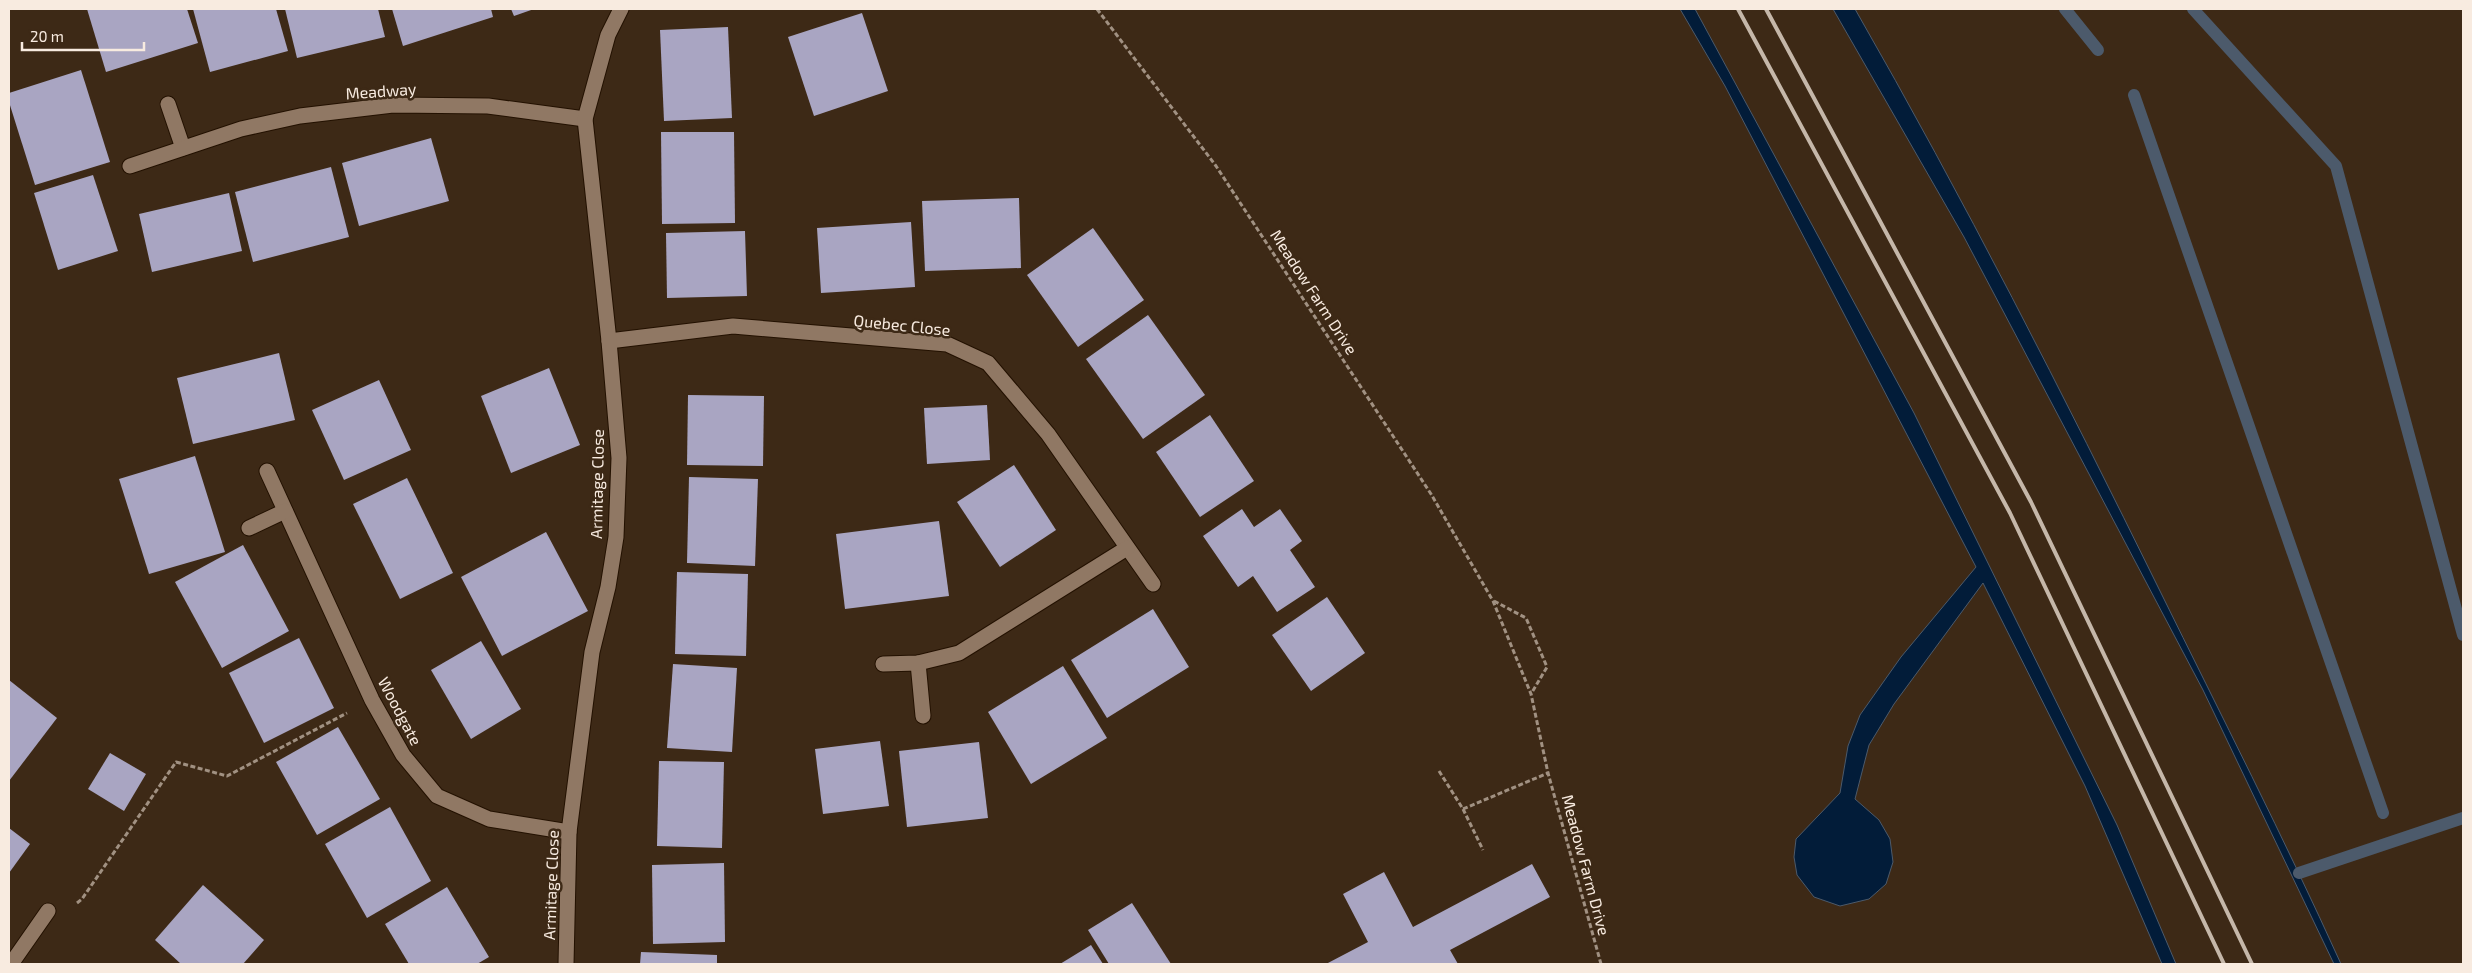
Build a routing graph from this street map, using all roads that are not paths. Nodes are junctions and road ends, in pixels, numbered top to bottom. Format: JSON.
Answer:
{"nodes":[{"id":1,"x":621,"y":9,"type":"edge"},
{"id":2,"x":168,"y":104,"type":"dead end"},
{"id":3,"x":585,"y":118,"type":"junction"},
{"id":4,"x":183,"y":148,"type":"junction"},
{"id":5,"x":130,"y":166,"type":"dead end"},
{"id":6,"x":609,"y":341,"type":"junction"},
{"id":7,"x":267,"y":471,"type":"dead end"},
{"id":8,"x":285,"y":511,"type":"junction"},
{"id":9,"x":249,"y":528,"type":"dead end"},
{"id":10,"x":1127,"y":548,"type":"junction"},
{"id":11,"x":1153,"y":584,"type":"dead end"},
{"id":12,"x":918,"y":663,"type":"junction"},
{"id":13,"x":883,"y":664,"type":"dead end"},
{"id":14,"x":923,"y":716,"type":"dead end"},
{"id":15,"x":569,"y":832,"type":"junction"},
{"id":16,"x":48,"y":910,"type":"road end"},
{"id":17,"x":11,"y":964,"type":"edge"},
{"id":18,"x":566,"y":964,"type":"edge"}],
"edges":[{"from":1,"to":3,"type":"street","name":"Armitage Close"},
{"from":2,"to":4,"type":"street"},
{"from":3,"to":4,"type":"street","name":"Meadway"},
{"from":3,"to":6,"type":"street","name":"Armitage Close"},
{"from":4,"to":5,"type":"street","name":"Meadway"},
{"from":6,"to":10,"type":"street","name":"Quebec Close"},
{"from":6,"to":15,"type":"street","name":"Armitage Close"},
{"from":7,"to":8,"type":"street","name":"Woodgate"},
{"from":8,"to":9,"type":"street"},
{"from":8,"to":15,"type":"street","name":"Woodgate"},
{"from":10,"to":11,"type":"street","name":"Quebec Close"},
{"from":10,"to":12,"type":"street"},
{"from":12,"to":13,"type":"street"},
{"from":12,"to":14,"type":"street"},
{"from":15,"to":18,"type":"street","name":"Armitage Close"},
{"from":16,"to":17,"type":"street"}]}
